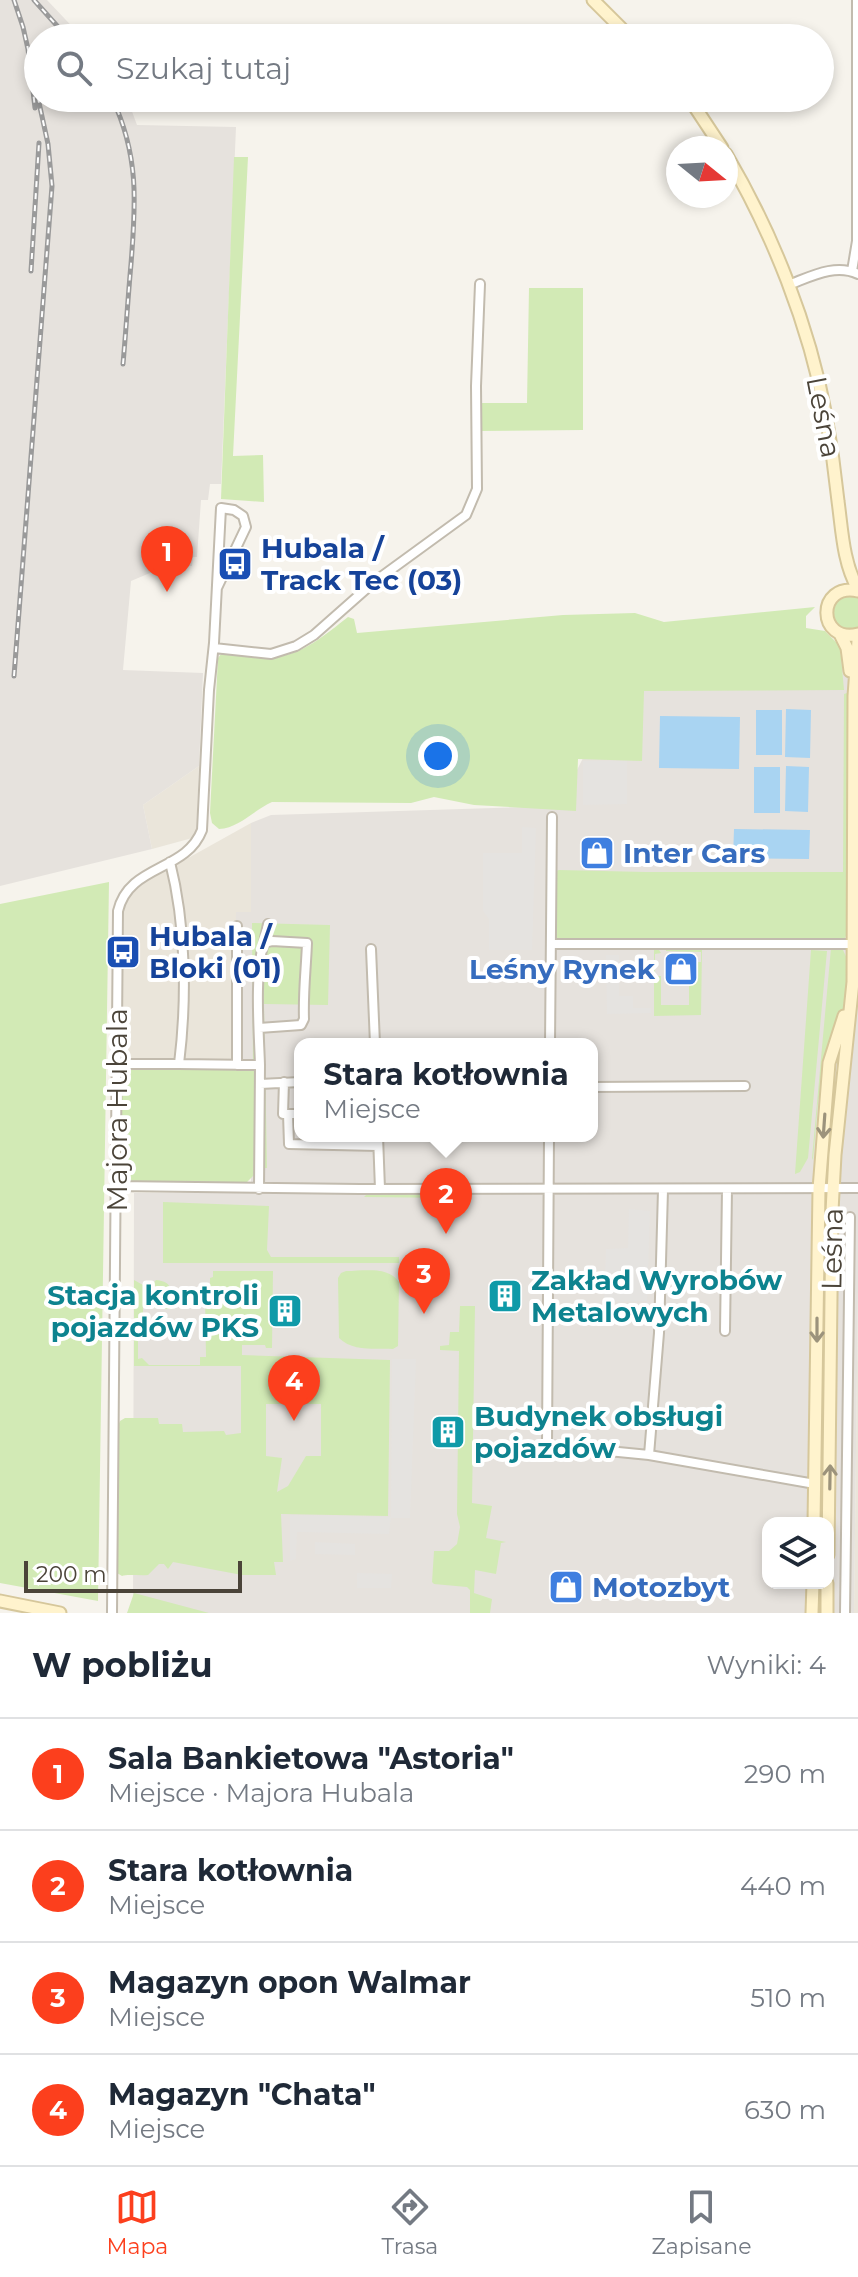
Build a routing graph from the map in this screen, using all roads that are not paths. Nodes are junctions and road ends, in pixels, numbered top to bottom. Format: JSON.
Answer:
{"nodes":[{"id":1,"x":857,"y":0,"type":"edge"},
{"id":2,"x":595,"y":1,"type":"edge"},
{"id":3,"x":617,"y":24,"type":"edge"},
{"id":4,"x":700,"y":112,"type":"edge"},
{"id":5,"x":715,"y":136,"type":"edge"},
{"id":6,"x":738,"y":177,"type":"edge"},
{"id":7,"x":855,"y":273,"type":"edge"},
{"id":8,"x":480,"y":284,"type":"dead end"},
{"id":9,"x":788,"y":285,"type":"junction"},
{"id":10,"x":845,"y":553,"type":"junction"},
{"id":11,"x":217,"y":588,"type":"junction"},
{"id":12,"x":858,"y":590,"type":"edge"},
{"id":13,"x":840,"y":592,"type":"junction"},
{"id":14,"x":840,"y":634,"type":"junction"},
{"id":15,"x":858,"y":634,"type":"edge"},
{"id":16,"x":858,"y":641,"type":"edge"},
{"id":17,"x":214,"y":648,"type":"junction"},
{"id":18,"x":854,"y":696,"type":"junction"},
{"id":19,"x":552,"y":817,"type":"dead end"},
{"id":20,"x":170,"y":862,"type":"junction"},
{"id":21,"x":268,"y":924,"type":"dead end"},
{"id":22,"x":237,"y":926,"type":"dead end"},
{"id":23,"x":264,"y":943,"type":"junction"},
{"id":24,"x":551,"y":944,"type":"junction"},
{"id":25,"x":852,"y":944,"type":"junction"},
{"id":26,"x":371,"y":949,"type":"dead end"},
{"id":27,"x":259,"y":1028,"type":"junction"},
{"id":28,"x":375,"y":1038,"type":"edge"},
{"id":29,"x":550,"y":1038,"type":"edge"},
{"id":30,"x":117,"y":1064,"type":"junction"},
{"id":31,"x":179,"y":1064,"type":"junction"},
{"id":32,"x":237,"y":1065,"type":"junction"},
{"id":33,"x":260,"y":1065,"type":"junction"},
{"id":34,"x":284,"y":1082,"type":"junction"},
{"id":35,"x":294,"y":1082,"type":"edge"},
{"id":36,"x":260,"y":1084,"type":"junction"},
{"id":37,"x":745,"y":1086,"type":"dead end"},
{"id":38,"x":598,"y":1087,"type":"edge"},
{"id":39,"x":288,"y":1114,"type":"junction"},
{"id":40,"x":294,"y":1114,"type":"edge"},
{"id":41,"x":348,"y":1142,"type":"edge"},
{"id":42,"x":378,"y":1142,"type":"edge"},
{"id":43,"x":549,"y":1142,"type":"edge"},
{"id":44,"x":117,"y":1186,"type":"junction"},
{"id":45,"x":833,"y":1188,"type":"junction"},
{"id":46,"x":858,"y":1188,"type":"edge"},
{"id":47,"x":259,"y":1189,"type":"junction"},
{"id":48,"x":380,"y":1189,"type":"junction"},
{"id":49,"x":548,"y":1189,"type":"junction"},
{"id":50,"x":727,"y":1189,"type":"junction"},
{"id":51,"x":819,"y":1189,"type":"junction"},
{"id":52,"x":663,"y":1190,"type":"junction"},
{"id":53,"x":850,"y":1217,"type":"dead end"},
{"id":54,"x":725,"y":1331,"type":"dead end"},
{"id":55,"x":854,"y":1392,"type":"edge"},
{"id":56,"x":649,"y":1455,"type":"junction"},
{"id":57,"x":815,"y":1484,"type":"junction"},
{"id":58,"x":814,"y":1517,"type":"edge"},
{"id":59,"x":829,"y":1517,"type":"edge"},
{"id":60,"x":813,"y":1589,"type":"edge"},
{"id":61,"x":827,"y":1589,"type":"edge"},
{"id":62,"x":0,"y":1601,"type":"edge"},
{"id":63,"x":60,"y":1613,"type":"edge"},
{"id":64,"x":112,"y":1613,"type":"edge"},
{"id":65,"x":812,"y":1613,"type":"edge"},
{"id":66,"x":827,"y":1613,"type":"edge"},
{"id":67,"x":845,"y":1613,"type":"edge"}],
"edges":[{"from":1,"to":7,"type":"street"},
{"from":2,"to":3,"type":"main road"},
{"from":4,"to":5,"type":"main road"},
{"from":6,"to":9,"type":"main road","name":"Leśna"},
{"from":7,"to":9,"type":"street"},
{"from":8,"to":17,"type":"street"},
{"from":9,"to":10,"type":"main road","name":"Leśna"},
{"from":10,"to":12,"type":"main road","name":"Leśna"},
{"from":10,"to":13,"type":"main road","name":"Leśna"},
{"from":11,"to":11,"type":"street","name":"Majora Hubala"},
{"from":11,"to":17,"type":"street","name":"Majora Hubala"},
{"from":12,"to":13,"type":"main road"},
{"from":13,"to":14,"type":"main road","name":"Leśna"},
{"from":14,"to":15,"type":"main road"},
{"from":14,"to":18,"type":"main road","name":"Leśna"},
{"from":16,"to":18,"type":"main road","name":"Leśna"},
{"from":17,"to":20,"type":"street","name":"Majora Hubala"},
{"from":18,"to":25,"type":"main road","name":"Leśna"},
{"from":19,"to":24,"type":"street"},
{"from":20,"to":30,"type":"street","name":"Majora Hubala"},
{"from":20,"to":31,"type":"street"},
{"from":21,"to":23,"type":"street"},
{"from":22,"to":32,"type":"street"},
{"from":23,"to":27,"type":"street"},
{"from":23,"to":27,"type":"street"},
{"from":24,"to":25,"type":"street"},
{"from":24,"to":29,"type":"street"},
{"from":25,"to":45,"type":"main road","name":"Leśna"},
{"from":25,"to":51,"type":"main road","name":"Leśna","one_way":true},
{"from":26,"to":28,"type":"street"},
{"from":27,"to":33,"type":"street"},
{"from":30,"to":31,"type":"street"},
{"from":30,"to":44,"type":"street","name":"Majora Hubala"},
{"from":31,"to":32,"type":"street"},
{"from":32,"to":33,"type":"street"},
{"from":33,"to":36,"type":"street"},
{"from":34,"to":35,"type":"street"},
{"from":34,"to":36,"type":"street"},
{"from":34,"to":39,"type":"street"},
{"from":36,"to":47,"type":"street"},
{"from":37,"to":38,"type":"street"},
{"from":39,"to":40,"type":"street"},
{"from":39,"to":41,"type":"street"},
{"from":42,"to":48,"type":"street"},
{"from":43,"to":49,"type":"street"},
{"from":44,"to":47,"type":"street"},
{"from":44,"to":64,"type":"street","name":"Majora Hubala"},
{"from":45,"to":46,"type":"street"},
{"from":45,"to":51,"type":"street"},
{"from":59,"to":45,"type":"main road","name":"Leśna","one_way":true},
{"from":47,"to":48,"type":"street"},
{"from":48,"to":49,"type":"street"},
{"from":49,"to":52,"type":"street"},
{"from":49,"to":56,"type":"street"},
{"from":50,"to":51,"type":"street"},
{"from":50,"to":52,"type":"street"},
{"from":50,"to":54,"type":"street"},
{"from":51,"to":57,"type":"main road","name":"Leśna","one_way":true},
{"from":52,"to":56,"type":"street"},
{"from":53,"to":55,"type":"street","name":"Leśna"},
{"from":55,"to":67,"type":"street","name":"Leśna"},
{"from":56,"to":57,"type":"street"},
{"from":57,"to":58,"type":"main road","name":"Leśna"},
{"from":60,"to":65,"type":"main road"},
{"from":61,"to":66,"type":"main road"},
{"from":62,"to":63,"type":"main road"}]}
